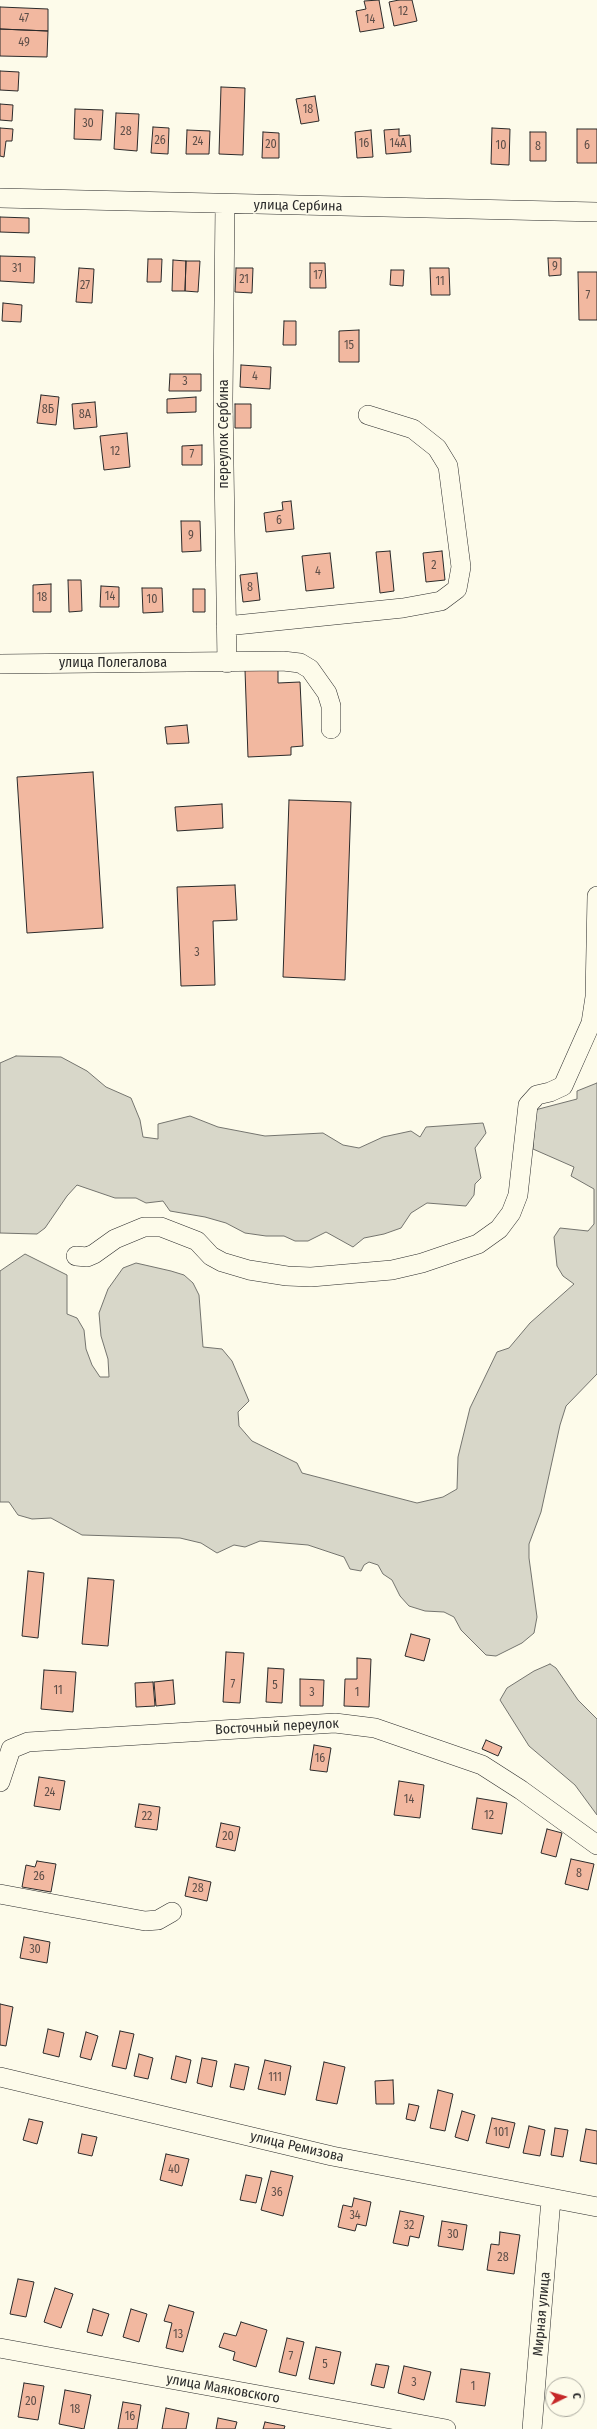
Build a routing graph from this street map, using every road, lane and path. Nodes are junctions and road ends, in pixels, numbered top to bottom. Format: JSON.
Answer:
{"nodes":[{"id":1,"x":0,"y":198,"type":"edge"},
{"id":2,"x":225,"y":205,"type":"junction"},
{"id":3,"x":597,"y":212,"type":"edge"},
{"id":4,"x":368,"y":415,"type":"dead end"},
{"id":5,"x":226,"y":626,"type":"junction"},
{"id":6,"x":227,"y":663,"type":"junction"},
{"id":7,"x":0,"y":664,"type":"edge"},
{"id":8,"x":331,"y":729,"type":"dead end"},
{"id":9,"x":597,"y":896,"type":"edge"},
{"id":10,"x":76,"y":1256,"type":"dead end"},
{"id":11,"x":3,"y":1762,"type":"edge"},
{"id":12,"x":0,"y":1782,"type":"edge"},
{"id":13,"x":597,"y":1845,"type":"edge"},
{"id":14,"x":0,"y":1894,"type":"edge"},
{"id":15,"x":172,"y":1912,"type":"dead end"},
{"id":16,"x":0,"y":2077,"type":"edge"},
{"id":17,"x":551,"y":2199,"type":"junction"},
{"id":18,"x":597,"y":2207,"type":"edge"},
{"id":19,"x":0,"y":2348,"type":"edge"},
{"id":20,"x":446,"y":2429,"type":"edge"},
{"id":21,"x":532,"y":2429,"type":"edge"}],
"edges":[{"from":1,"to":2,"type":"street","name":"улица Сербина"},
{"from":2,"to":3,"type":"street","name":"улица Сербина"},
{"from":2,"to":5,"type":"street","name":"переулок Сербина"},
{"from":4,"to":5,"type":"street"},
{"from":5,"to":6,"type":"street","name":"переулок Сербина"},
{"from":6,"to":7,"type":"street","name":"улица Полегалова"},
{"from":6,"to":8,"type":"street","name":"улица Полегалова"},
{"from":9,"to":10,"type":"street"},
{"from":11,"to":12,"type":"street","name":"Восточный переулок"},
{"from":11,"to":13,"type":"street","name":"Восточный переулок"},
{"from":14,"to":15,"type":"street"},
{"from":16,"to":17,"type":"street","name":"улица Ремизова"},
{"from":17,"to":18,"type":"street","name":"улица Ремизова"},
{"from":17,"to":21,"type":"street","name":"Мирная улица"},
{"from":19,"to":20,"type":"street","name":"улица Маяковского"}]}
